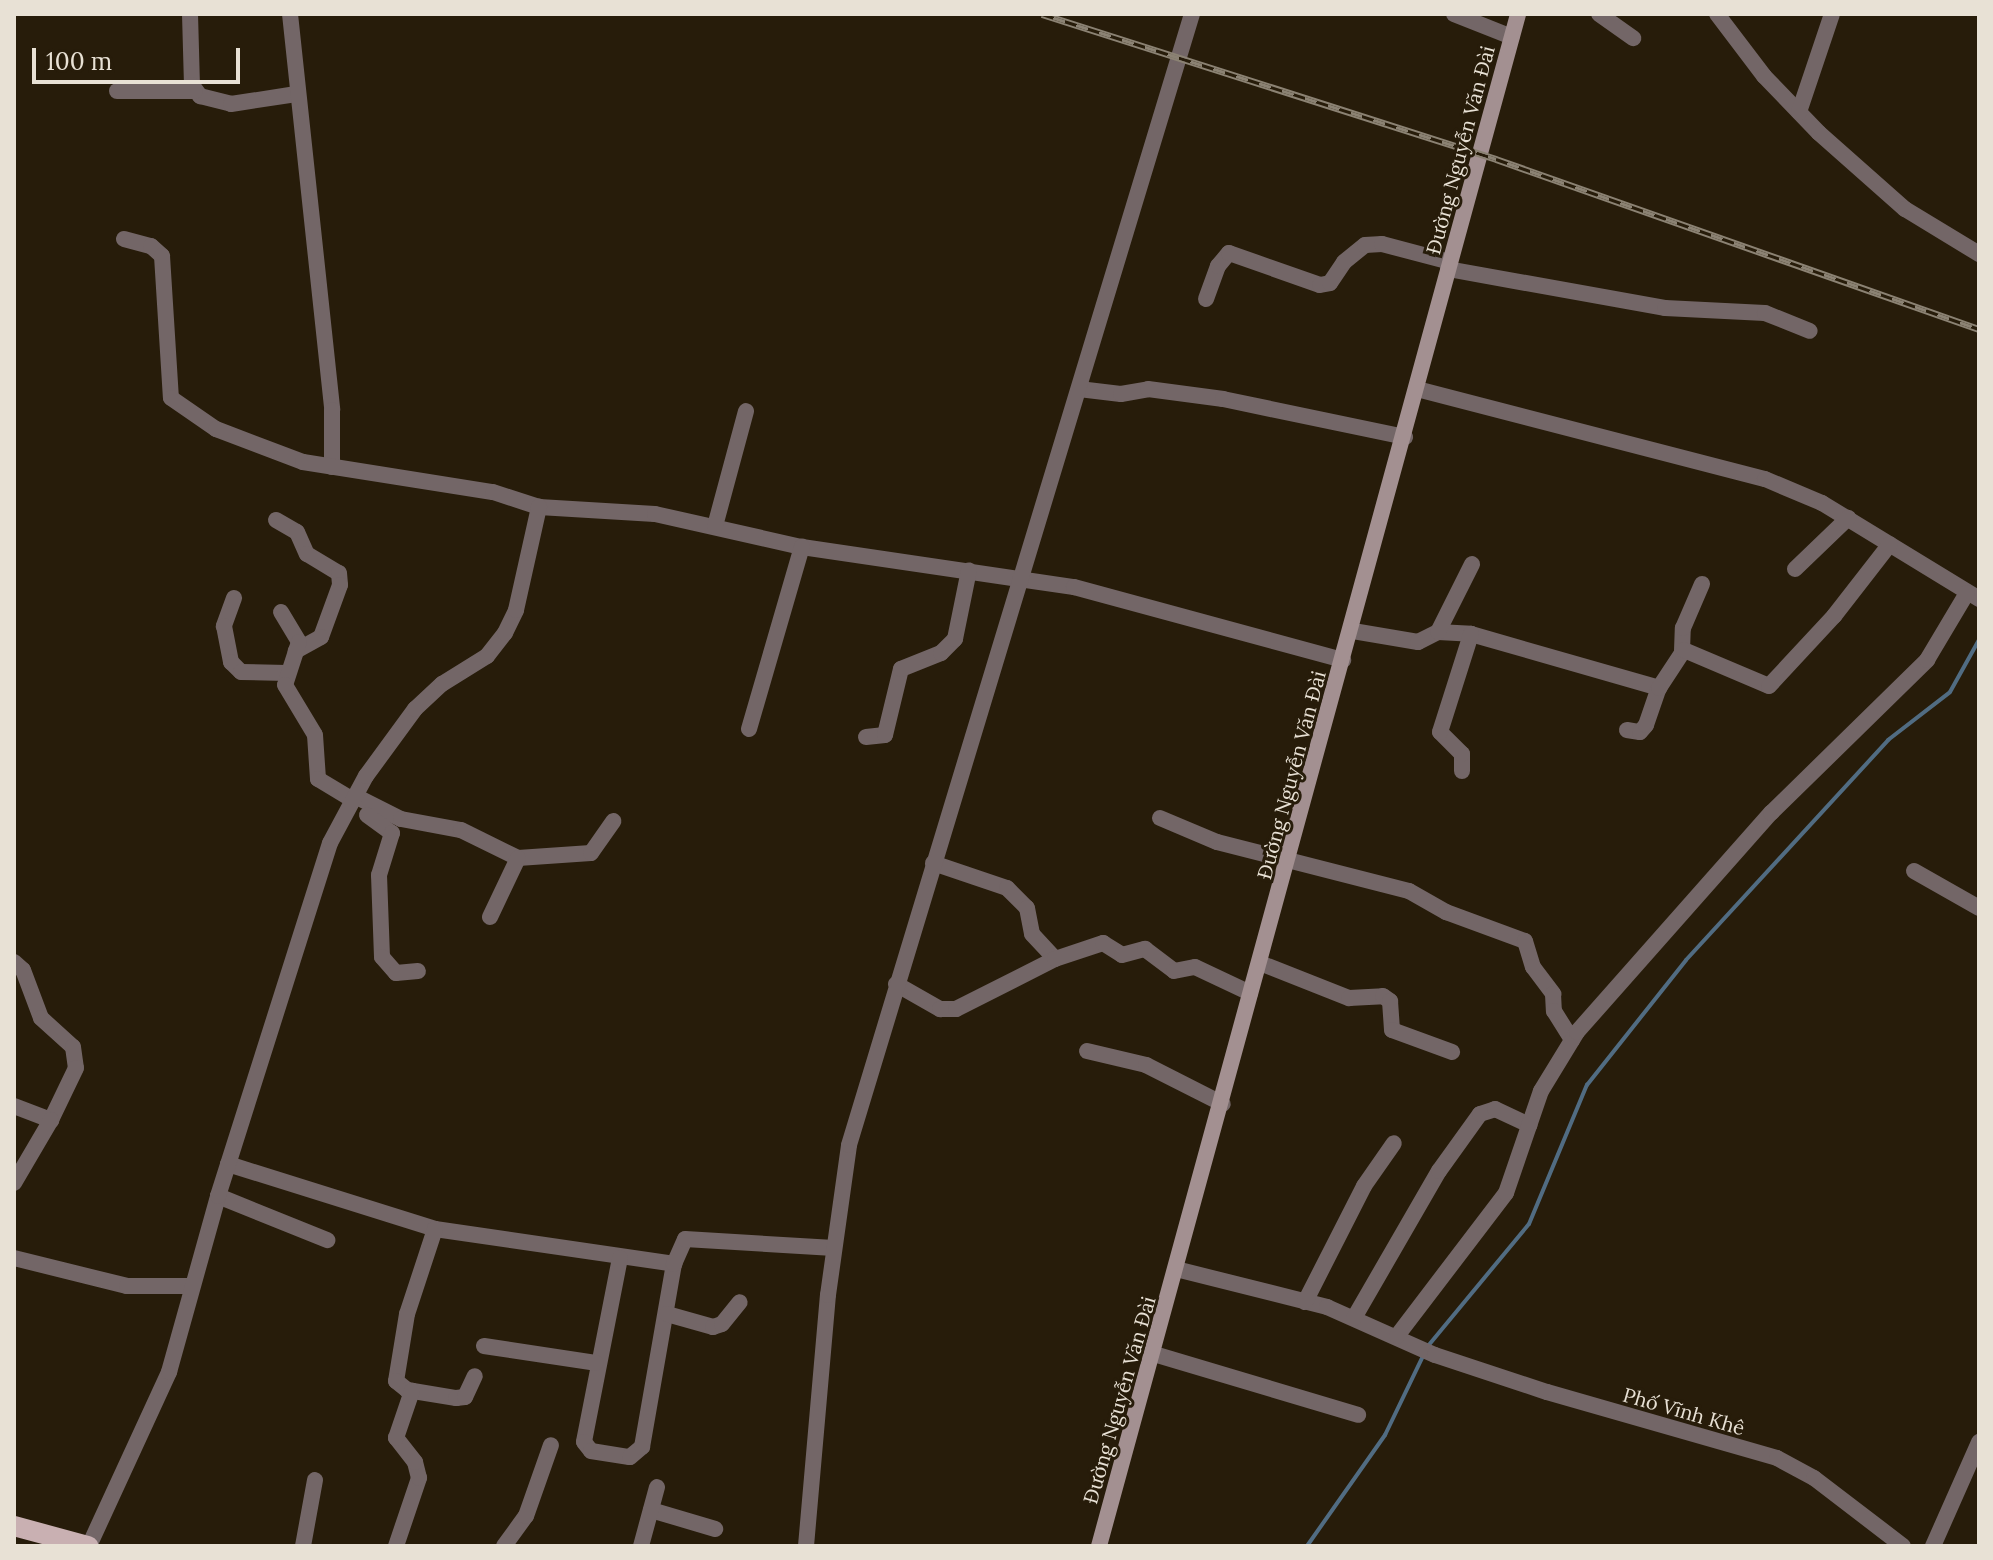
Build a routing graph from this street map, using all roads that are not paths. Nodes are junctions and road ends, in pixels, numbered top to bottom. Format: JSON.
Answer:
{"nodes":[{"id":1,"x":190,"y":14,"type":"edge"},
{"id":2,"x":290,"y":14,"type":"edge"},
{"id":3,"x":1192,"y":14,"type":"edge"},
{"id":4,"x":1454,"y":14,"type":"edge"},
{"id":5,"x":1518,"y":14,"type":"edge"},
{"id":6,"x":1599,"y":14,"type":"edge"},
{"id":7,"x":1717,"y":14,"type":"edge"},
{"id":8,"x":1832,"y":14,"type":"edge"},
{"id":9,"x":1512,"y":37,"type":"junction"},
{"id":10,"x":1633,"y":38,"type":"dead end"},
{"id":11,"x":117,"y":91,"type":"dead end"},
{"id":12,"x":195,"y":91,"type":"junction"},
{"id":13,"x":296,"y":94,"type":"junction"},
{"id":14,"x":1799,"y":112,"type":"junction"},
{"id":15,"x":124,"y":239,"type":"dead end"},
{"id":16,"x":1979,"y":254,"type":"edge"},
{"id":17,"x":1449,"y":265,"type":"junction"},
{"id":18,"x":1206,"y":299,"type":"dead end"},
{"id":19,"x":1810,"y":331,"type":"dead end"},
{"id":20,"x":1079,"y":389,"type":"junction"},
{"id":21,"x":1417,"y":389,"type":"junction"},
{"id":22,"x":746,"y":411,"type":"dead end"},
{"id":23,"x":1405,"y":437,"type":"junction"},
{"id":24,"x":332,"y":467,"type":"junction"},
{"id":25,"x":539,"y":507,"type":"junction"},
{"id":26,"x":1848,"y":518,"type":"junction"},
{"id":27,"x":276,"y":520,"type":"dead end"},
{"id":28,"x":715,"y":526,"type":"junction"},
{"id":29,"x":1890,"y":544,"type":"junction"},
{"id":30,"x":802,"y":547,"type":"junction"},
{"id":31,"x":1472,"y":564,"type":"dead end"},
{"id":32,"x":1795,"y":569,"type":"dead end"},
{"id":33,"x":969,"y":570,"type":"junction"},
{"id":34,"x":1020,"y":578,"type":"junction"},
{"id":35,"x":1702,"y":584,"type":"dead end"},
{"id":36,"x":1973,"y":596,"type":"edge"},
{"id":37,"x":234,"y":598,"type":"dead end"},
{"id":38,"x":281,"y":612,"type":"dead end"},
{"id":39,"x":1353,"y":631,"type":"junction"},
{"id":40,"x":1438,"y":632,"type":"junction"},
{"id":41,"x":1471,"y":634,"type":"junction"},
{"id":42,"x":296,"y":651,"type":"junction"},
{"id":43,"x":1682,"y":651,"type":"junction"},
{"id":44,"x":1343,"y":660,"type":"junction"},
{"id":45,"x":287,"y":673,"type":"junction"},
{"id":46,"x":1659,"y":688,"type":"junction"},
{"id":47,"x":749,"y":729,"type":"dead end"},
{"id":48,"x":1627,"y":730,"type":"dead end"},
{"id":49,"x":866,"y":737,"type":"dead end"},
{"id":50,"x":1462,"y":771,"type":"dead end"},
{"id":51,"x":352,"y":801,"type":"junction"},
{"id":52,"x":1160,"y":818,"type":"dead end"},
{"id":53,"x":613,"y":821,"type":"dead end"},
{"id":54,"x":518,"y":858,"type":"junction"},
{"id":55,"x":1288,"y":859,"type":"junction"},
{"id":56,"x":933,"y":863,"type":"junction"},
{"id":57,"x":1914,"y":871,"type":"dead end"},
{"id":58,"x":1979,"y":908,"type":"edge"},
{"id":59,"x":490,"y":917,"type":"dead end"},
{"id":60,"x":1055,"y":959,"type":"junction"},
{"id":61,"x":14,"y":962,"type":"edge"},
{"id":62,"x":1260,"y":963,"type":"junction"},
{"id":63,"x":418,"y":971,"type":"dead end"},
{"id":64,"x":896,"y":984,"type":"junction"},
{"id":65,"x":1250,"y":993,"type":"junction"},
{"id":66,"x":1572,"y":1040,"type":"junction"},
{"id":67,"x":1087,"y":1051,"type":"dead end"},
{"id":68,"x":1452,"y":1052,"type":"dead end"},
{"id":69,"x":1223,"y":1104,"type":"junction"},
{"id":70,"x":14,"y":1106,"type":"edge"},
{"id":71,"x":51,"y":1120,"type":"junction"},
{"id":72,"x":1530,"y":1125,"type":"junction"},
{"id":73,"x":1394,"y":1143,"type":"dead end"},
{"id":74,"x":228,"y":1164,"type":"junction"},
{"id":75,"x":14,"y":1183,"type":"edge"},
{"id":76,"x":218,"y":1196,"type":"junction"},
{"id":77,"x":435,"y":1229,"type":"junction"},
{"id":78,"x":327,"y":1240,"type":"dead end"},
{"id":79,"x":834,"y":1248,"type":"junction"},
{"id":80,"x":14,"y":1258,"type":"edge"},
{"id":81,"x":620,"y":1258,"type":"junction"},
{"id":82,"x":674,"y":1264,"type":"junction"},
{"id":83,"x":1176,"y":1269,"type":"junction"},
{"id":84,"x":192,"y":1286,"type":"junction"},
{"id":85,"x":740,"y":1302,"type":"dead end"},
{"id":86,"x":1305,"y":1302,"type":"junction"},
{"id":87,"x":667,"y":1314,"type":"junction"},
{"id":88,"x":1354,"y":1318,"type":"junction"},
{"id":89,"x":1397,"y":1336,"type":"junction"},
{"id":90,"x":484,"y":1346,"type":"dead end"},
{"id":91,"x":1154,"y":1354,"type":"junction"},
{"id":92,"x":596,"y":1363,"type":"junction"},
{"id":93,"x":475,"y":1376,"type":"dead end"},
{"id":94,"x":412,"y":1391,"type":"junction"},
{"id":95,"x":1358,"y":1415,"type":"dead end"},
{"id":96,"x":1979,"y":1442,"type":"edge"},
{"id":97,"x":551,"y":1445,"type":"dead end"},
{"id":98,"x":315,"y":1480,"type":"dead end"},
{"id":99,"x":657,"y":1487,"type":"dead end"},
{"id":100,"x":651,"y":1510,"type":"junction"},
{"id":101,"x":14,"y":1526,"type":"edge"},
{"id":102,"x":715,"y":1529,"type":"dead end"},
{"id":103,"x":304,"y":1543,"type":"edge"},
{"id":104,"x":88,"y":1546,"type":"edge"},
{"id":105,"x":322,"y":1546,"type":"edge"},
{"id":106,"x":396,"y":1546,"type":"edge"},
{"id":107,"x":504,"y":1546,"type":"edge"},
{"id":108,"x":641,"y":1546,"type":"edge"},
{"id":109,"x":806,"y":1546,"type":"edge"},
{"id":110,"x":1099,"y":1546,"type":"edge"},
{"id":111,"x":1903,"y":1546,"type":"edge"},
{"id":112,"x":1933,"y":1546,"type":"edge"}],
"edges":[{"from":1,"to":12,"type":"street"},
{"from":2,"to":13,"type":"street"},
{"from":3,"to":20,"type":"street"},
{"from":4,"to":9,"type":"street"},
{"from":5,"to":9,"type":"street","name":"Đường Nguyễn Văn Đài"},
{"from":6,"to":10,"type":"street"},
{"from":7,"to":14,"type":"street"},
{"from":8,"to":14,"type":"street"},
{"from":9,"to":17,"type":"street","name":"Đường Nguyễn Văn Đài"},
{"from":11,"to":12,"type":"street"},
{"from":12,"to":13,"type":"street"},
{"from":13,"to":24,"type":"street"},
{"from":14,"to":16,"type":"street"},
{"from":15,"to":24,"type":"street"},
{"from":17,"to":18,"type":"street"},
{"from":17,"to":19,"type":"street"},
{"from":17,"to":21,"type":"street","name":"Đường Nguyễn Văn Đài"},
{"from":20,"to":23,"type":"street"},
{"from":20,"to":34,"type":"street"},
{"from":21,"to":23,"type":"street","name":"Đường Nguyễn Văn Đài"},
{"from":21,"to":26,"type":"street"},
{"from":22,"to":28,"type":"street"},
{"from":23,"to":39,"type":"street","name":"Đường Nguyễn Văn Đài"},
{"from":24,"to":25,"type":"street"},
{"from":25,"to":28,"type":"street"},
{"from":25,"to":51,"type":"street"},
{"from":26,"to":29,"type":"street"},
{"from":26,"to":32,"type":"street"},
{"from":27,"to":42,"type":"street"},
{"from":28,"to":30,"type":"street"},
{"from":29,"to":36,"type":"street"},
{"from":29,"to":43,"type":"street"},
{"from":30,"to":33,"type":"street"},
{"from":30,"to":47,"type":"street"},
{"from":31,"to":40,"type":"street"},
{"from":33,"to":34,"type":"street"},
{"from":33,"to":49,"type":"street"},
{"from":34,"to":44,"type":"street"},
{"from":34,"to":56,"type":"street"},
{"from":35,"to":43,"type":"street"},
{"from":36,"to":66,"type":"street"},
{"from":37,"to":45,"type":"street"},
{"from":38,"to":42,"type":"street"},
{"from":39,"to":40,"type":"street"},
{"from":39,"to":44,"type":"street","name":"Đường Nguyễn Văn Đài"},
{"from":40,"to":41,"type":"street"},
{"from":41,"to":46,"type":"street"},
{"from":41,"to":50,"type":"street"},
{"from":42,"to":45,"type":"street"},
{"from":43,"to":46,"type":"street"},
{"from":44,"to":55,"type":"street","name":"Đường Nguyễn Văn Đài"},
{"from":45,"to":51,"type":"street"},
{"from":46,"to":48,"type":"street"},
{"from":51,"to":54,"type":"street"},
{"from":51,"to":63,"type":"street"},
{"from":51,"to":74,"type":"street"},
{"from":52,"to":55,"type":"street"},
{"from":53,"to":54,"type":"street"},
{"from":54,"to":59,"type":"street"},
{"from":55,"to":62,"type":"street","name":"Đường Nguyễn Văn Đài"},
{"from":55,"to":66,"type":"street"},
{"from":56,"to":60,"type":"street"},
{"from":56,"to":64,"type":"street"},
{"from":57,"to":58,"type":"street"},
{"from":60,"to":64,"type":"street"},
{"from":60,"to":65,"type":"street"},
{"from":61,"to":71,"type":"street"},
{"from":62,"to":65,"type":"street","name":"Đường Nguyễn Văn Đài"},
{"from":62,"to":68,"type":"street"},
{"from":64,"to":79,"type":"street"},
{"from":65,"to":69,"type":"street","name":"Đường Nguyễn Văn Đài"},
{"from":66,"to":72,"type":"street"},
{"from":67,"to":69,"type":"street"},
{"from":69,"to":83,"type":"street","name":"Đường Nguyễn Văn Đài"},
{"from":70,"to":71,"type":"street"},
{"from":71,"to":75,"type":"street"},
{"from":72,"to":88,"type":"street"},
{"from":72,"to":89,"type":"street"},
{"from":73,"to":86,"type":"street"},
{"from":74,"to":76,"type":"street"},
{"from":74,"to":77,"type":"street"},
{"from":76,"to":78,"type":"street"},
{"from":76,"to":84,"type":"street"},
{"from":77,"to":81,"type":"street"},
{"from":77,"to":94,"type":"street"},
{"from":79,"to":82,"type":"street"},
{"from":79,"to":109,"type":"street"},
{"from":80,"to":84,"type":"street"},
{"from":81,"to":82,"type":"street"},
{"from":81,"to":92,"type":"street"},
{"from":82,"to":87,"type":"street"},
{"from":83,"to":86,"type":"street"},
{"from":83,"to":91,"type":"street","name":"Đường Nguyễn Văn Đài"},
{"from":84,"to":104,"type":"street"},
{"from":85,"to":87,"type":"street"},
{"from":86,"to":88,"type":"street"},
{"from":87,"to":92,"type":"street"},
{"from":88,"to":89,"type":"street"},
{"from":89,"to":111,"type":"street","name":"Phố Vĩnh Khê"},
{"from":90,"to":92,"type":"street"},
{"from":91,"to":95,"type":"street"},
{"from":91,"to":110,"type":"street","name":"Đường Nguyễn Văn Đài"},
{"from":93,"to":94,"type":"street"},
{"from":94,"to":106,"type":"street"},
{"from":96,"to":112,"type":"street"},
{"from":97,"to":107,"type":"street"},
{"from":98,"to":103,"type":"street"},
{"from":99,"to":100,"type":"street"},
{"from":100,"to":102,"type":"street"},
{"from":100,"to":108,"type":"street"},
{"from":101,"to":104,"type":"main road"},
{"from":103,"to":105,"type":"street"}]}
